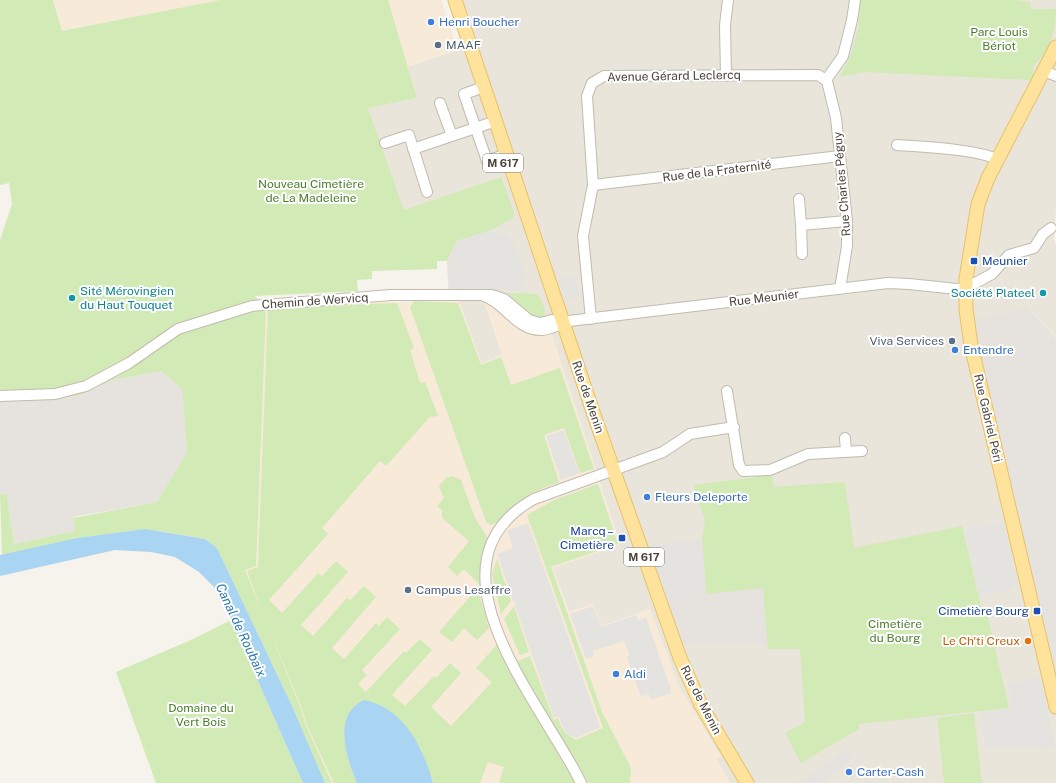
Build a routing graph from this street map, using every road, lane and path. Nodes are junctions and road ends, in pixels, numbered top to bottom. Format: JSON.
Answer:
{"nodes":[{"id":1,"x":449,"y":0,"type":"edge"},
{"id":2,"x":454,"y":0,"type":"edge"},
{"id":3,"x":728,"y":0,"type":"edge"},
{"id":4,"x":855,"y":0,"type":"edge"},
{"id":5,"x":1056,"y":46,"type":"edge"},
{"id":6,"x":1044,"y":71,"type":"junction"},
{"id":7,"x":726,"y":76,"type":"junction"},
{"id":8,"x":1056,"y":76,"type":"edge"},
{"id":9,"x":826,"y":80,"type":"junction"},
{"id":10,"x":481,"y":88,"type":"junction"},
{"id":11,"x":440,"y":103,"type":"dead end"},
{"id":12,"x":493,"y":122,"type":"junction"},
{"id":13,"x":476,"y":127,"type":"junction"},
{"id":14,"x":452,"y":136,"type":"junction"},
{"id":15,"x":385,"y":143,"type":"dead end"},
{"id":16,"x":897,"y":145,"type":"dead end"},
{"id":17,"x":413,"y":149,"type":"junction"},
{"id":18,"x":504,"y":155,"type":"junction"},
{"id":19,"x":840,"y":156,"type":"junction"},
{"id":20,"x":997,"y":159,"type":"junction"},
{"id":21,"x":593,"y":184,"type":"junction"},
{"id":22,"x":427,"y":192,"type":"dead end"},
{"id":23,"x":799,"y":199,"type":"dead end"},
{"id":24,"x":848,"y":220,"type":"junction"},
{"id":25,"x":801,"y":225,"type":"junction"},
{"id":26,"x":1051,"y":228,"type":"dead end"},
{"id":27,"x":802,"y":254,"type":"dead end"},
{"id":28,"x":966,"y":288,"type":"junction"},
{"id":29,"x":840,"y":289,"type":"junction"},
{"id":30,"x":591,"y":319,"type":"junction"},
{"id":31,"x":558,"y":323,"type":"junction"},
{"id":32,"x":727,"y":391,"type":"dead end"},
{"id":33,"x":0,"y":396,"type":"edge"},
{"id":34,"x":734,"y":427,"type":"junction"},
{"id":35,"x":845,"y":438,"type":"dead end"},
{"id":36,"x":846,"y":451,"type":"junction"},
{"id":37,"x":862,"y":451,"type":"dead end"},
{"id":38,"x":610,"y":470,"type":"junction"},
{"id":39,"x":1056,"y":707,"type":"edge"},
{"id":40,"x":581,"y":783,"type":"edge"},
{"id":41,"x":739,"y":783,"type":"edge"},
{"id":42,"x":747,"y":783,"type":"edge"}],
"edges":[{"from":1,"to":10,"type":"main road","name":"Rue de Menin","number":"M 617"},
{"from":2,"to":10,"type":"main road","name":"Rue de Menin","number":"M 617"},
{"from":3,"to":7,"type":"street"},
{"from":4,"to":9,"type":"street"},
{"from":5,"to":6,"type":"main road","name":"Rue Gabriel Péri"},
{"from":6,"to":8,"type":"street"},
{"from":6,"to":20,"type":"main road","name":"Rue Gabriel Péri"},
{"from":7,"to":9,"type":"street","name":"Avenue Gérard Leclercq"},
{"from":7,"to":21,"type":"street","name":"Avenue Gérard Leclercq"},
{"from":9,"to":19,"type":"street","name":"Rue Charles Péguy"},
{"from":10,"to":12,"type":"main road","name":"Rue de Menin","number":"M 617"},
{"from":10,"to":13,"type":"street"},
{"from":11,"to":14,"type":"street"},
{"from":12,"to":13,"type":"street"},
{"from":12,"to":18,"type":"main road","name":"Rue de Menin","number":"M 617"},
{"from":13,"to":14,"type":"street"},
{"from":13,"to":18,"type":"street"},
{"from":14,"to":17,"type":"street"},
{"from":15,"to":17,"type":"street"},
{"from":16,"to":20,"type":"street"},
{"from":17,"to":22,"type":"street"},
{"from":18,"to":31,"type":"main road","name":"Rue de Menin","number":"M 617"},
{"from":19,"to":21,"type":"street","name":"Rue de la Fraternité"},
{"from":19,"to":24,"type":"street","name":"Rue Charles Péguy"},
{"from":20,"to":28,"type":"main road","name":"Rue Gabriel Péri"},
{"from":21,"to":30,"type":"street","name":"Avenue Gérard Leclercq"},
{"from":23,"to":25,"type":"street"},
{"from":24,"to":25,"type":"street"},
{"from":24,"to":29,"type":"street","name":"Rue Charles Péguy"},
{"from":25,"to":27,"type":"street"},
{"from":26,"to":28,"type":"street"},
{"from":28,"to":29,"type":"street","name":"Rue Meunier"},
{"from":28,"to":39,"type":"main road","name":"Rue Gabriel Péri"},
{"from":29,"to":30,"type":"street","name":"Rue Meunier"},
{"from":30,"to":31,"type":"street","name":"Rue Meunier"},
{"from":31,"to":33,"type":"street","name":"Chemin de Wervicq"},
{"from":31,"to":38,"type":"main road","name":"Rue de Menin","number":"M 617"},
{"from":32,"to":34,"type":"street"},
{"from":34,"to":36,"type":"street"},
{"from":34,"to":38,"type":"street"},
{"from":35,"to":36,"type":"street"},
{"from":36,"to":37,"type":"street"},
{"from":38,"to":40,"type":"street"},
{"from":38,"to":41,"type":"main road","name":"Rue de Menin","number":"M 617"},
{"from":38,"to":42,"type":"main road","name":"Rue de Menin","number":"M 617"}]}
